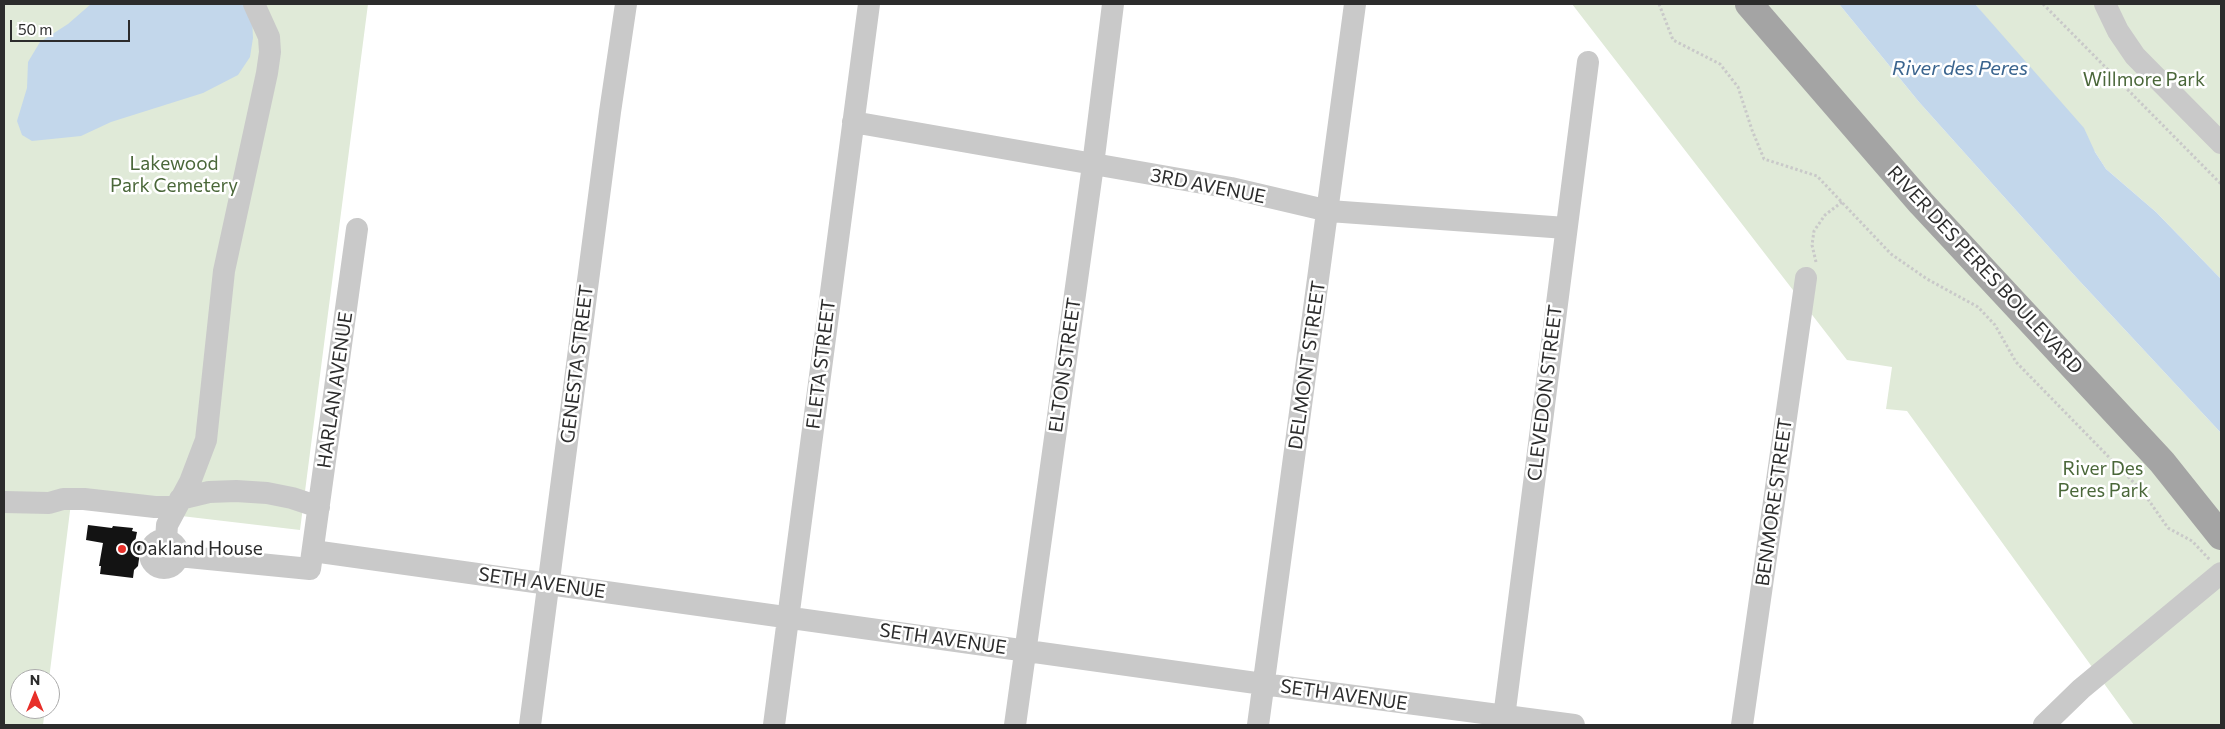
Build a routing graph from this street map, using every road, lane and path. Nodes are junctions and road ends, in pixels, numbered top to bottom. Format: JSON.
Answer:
{"nodes":[{"id":1,"x":254,"y":4,"type":"edge"},
{"id":2,"x":626,"y":4,"type":"edge"},
{"id":3,"x":869,"y":4,"type":"edge"},
{"id":4,"x":1113,"y":4,"type":"edge"},
{"id":5,"x":1355,"y":4,"type":"edge"},
{"id":6,"x":1659,"y":4,"type":"edge"},
{"id":7,"x":1749,"y":4,"type":"edge"},
{"id":8,"x":2043,"y":4,"type":"edge"},
{"id":9,"x":2104,"y":4,"type":"edge"},
{"id":10,"x":1588,"y":62,"type":"dead end"},
{"id":11,"x":853,"y":122,"type":"junction"},
{"id":12,"x":2221,"y":144,"type":"edge"},
{"id":13,"x":1093,"y":165,"type":"junction"},
{"id":14,"x":2221,"y":184,"type":"edge"},
{"id":15,"x":1842,"y":202,"type":"junction"},
{"id":16,"x":1328,"y":211,"type":"junction"},
{"id":17,"x":1566,"y":228,"type":"junction"},
{"id":18,"x":358,"y":229,"type":"dead end"},
{"id":19,"x":1806,"y":278,"type":"joint"},
{"id":20,"x":4,"y":502,"type":"edge"},
{"id":21,"x":178,"y":503,"type":"junction"},
{"id":22,"x":319,"y":507,"type":"junction"},
{"id":23,"x":313,"y":551,"type":"junction"},
{"id":24,"x":2217,"y":556,"type":"edge"},
{"id":25,"x":549,"y":584,"type":"junction"},
{"id":26,"x":788,"y":617,"type":"junction"},
{"id":27,"x":1025,"y":651,"type":"junction"},
{"id":28,"x":1263,"y":684,"type":"junction"},
{"id":29,"x":1504,"y":721,"type":"edge"},
{"id":30,"x":530,"y":725,"type":"edge"},
{"id":31,"x":774,"y":725,"type":"edge"},
{"id":32,"x":1015,"y":725,"type":"edge"},
{"id":33,"x":1258,"y":725,"type":"edge"},
{"id":34,"x":1574,"y":725,"type":"edge"},
{"id":35,"x":1742,"y":725,"type":"edge"},
{"id":36,"x":2044,"y":725,"type":"edge"}],
"edges":[{"from":1,"to":21,"type":"street"},
{"from":2,"to":25,"type":"street","name":"GENESTA STREET"},
{"from":3,"to":11,"type":"street","name":"FLETA STREET"},
{"from":4,"to":13,"type":"street","name":"ELTON STREET"},
{"from":5,"to":16,"type":"street","name":"DELMONT STREET"},
{"from":6,"to":15,"type":"path"},
{"from":7,"to":24,"type":"main road","name":"RIVER DES PERES BOULEVARD"},
{"from":8,"to":14,"type":"path"},
{"from":9,"to":12,"type":"street"},
{"from":10,"to":17,"type":"street","name":"CLEVEDON STREET"},
{"from":11,"to":13,"type":"street","name":"3RD AVENUE"},
{"from":11,"to":26,"type":"street","name":"FLETA STREET"},
{"from":13,"to":16,"type":"street","name":"3RD AVENUE"},
{"from":13,"to":27,"type":"street","name":"ELTON STREET"},
{"from":15,"to":19,"type":"path"},
{"from":15,"to":24,"type":"path"},
{"from":16,"to":17,"type":"street","name":"3RD AVENUE"},
{"from":16,"to":28,"type":"street","name":"DELMONT STREET"},
{"from":17,"to":29,"type":"street","name":"CLEVEDON STREET"},
{"from":18,"to":22,"type":"street","name":"HARLAN AVENUE"},
{"from":19,"to":35,"type":"street","name":"BENMORE STREET"},
{"from":20,"to":21,"type":"street"},
{"from":21,"to":22,"type":"street"},
{"from":21,"to":23,"type":"street"},
{"from":22,"to":23,"type":"street","name":"HARLAN AVENUE"},
{"from":23,"to":25,"type":"street","name":"SETH AVENUE"},
{"from":24,"to":36,"type":"street"},
{"from":25,"to":26,"type":"street","name":"SETH AVENUE"},
{"from":25,"to":30,"type":"street","name":"GENESTA STREET"},
{"from":26,"to":27,"type":"street","name":"SETH AVENUE"},
{"from":26,"to":31,"type":"street","name":"FLETA STREET"},
{"from":27,"to":28,"type":"street","name":"SETH AVENUE"},
{"from":27,"to":32,"type":"street","name":"ELTON STREET"},
{"from":28,"to":29,"type":"street","name":"SETH AVENUE"},
{"from":28,"to":33,"type":"street","name":"DELMONT STREET"},
{"from":29,"to":34,"type":"street","name":"SETH AVENUE"}]}
